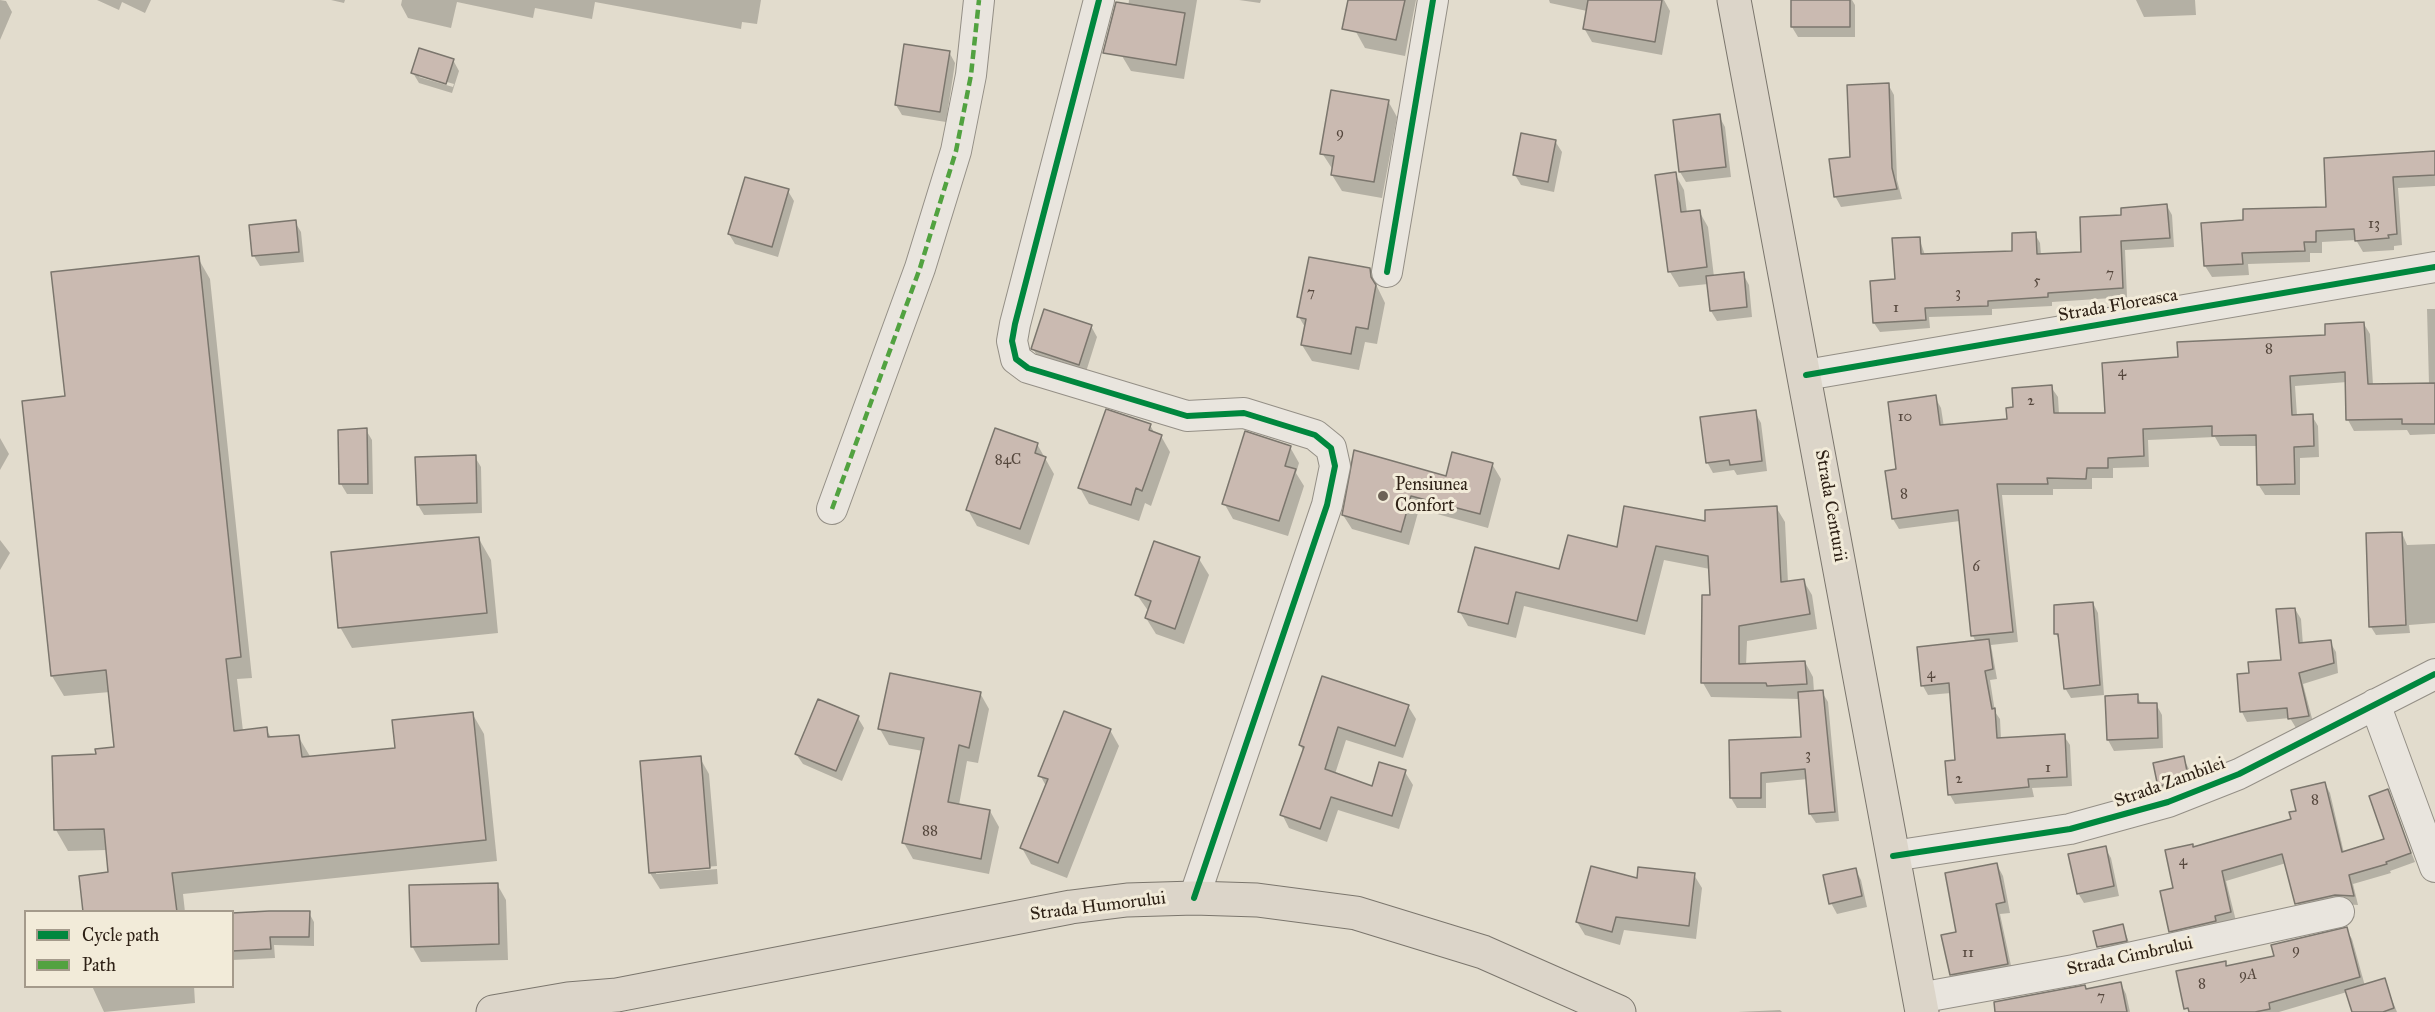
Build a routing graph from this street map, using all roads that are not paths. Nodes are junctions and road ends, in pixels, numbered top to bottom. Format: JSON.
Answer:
{"nodes":[{"id":1,"x":979,"y":0,"type":"edge"},
{"id":2,"x":1099,"y":0,"type":"edge"},
{"id":3,"x":1433,"y":0,"type":"edge"},
{"id":4,"x":1734,"y":0,"type":"edge"},
{"id":5,"x":2435,"y":267,"type":"edge"},
{"id":6,"x":1387,"y":272,"type":"dead end"},
{"id":7,"x":1806,"y":375,"type":"junction"},
{"id":8,"x":832,"y":509,"type":"dead end"},
{"id":9,"x":2435,"y":674,"type":"edge"},
{"id":10,"x":2375,"y":704,"type":"junction"},
{"id":11,"x":1893,"y":856,"type":"junction"},
{"id":12,"x":2435,"y":867,"type":"edge"},
{"id":13,"x":1194,"y":898,"type":"junction"},
{"id":14,"x":2339,"y":912,"type":"dead end"},
{"id":15,"x":617,"y":995,"type":"junction"},
{"id":16,"x":1581,"y":1002,"type":"edge"},
{"id":17,"x":1920,"y":1005,"type":"edge"},
{"id":18,"x":493,"y":1012,"type":"edge"},
{"id":19,"x":575,"y":1012,"type":"edge"},
{"id":20,"x":1619,"y":1012,"type":"edge"}],
"edges":[{"from":1,"to":8,"type":"street"},
{"from":2,"to":13,"type":"street"},
{"from":3,"to":6,"type":"street"},
{"from":4,"to":7,"type":"main road","name":"Strada Centurii"},
{"from":5,"to":7,"type":"street","name":"Strada Floreasca"},
{"from":7,"to":11,"type":"main road","name":"Strada Centurii"},
{"from":9,"to":10,"type":"street","name":"Strada Zambilei"},
{"from":10,"to":11,"type":"street","name":"Strada Zambilei"},
{"from":10,"to":12,"type":"street"},
{"from":11,"to":17,"type":"main road","name":"Strada Centurii"},
{"from":13,"to":15,"type":"main road","name":"Strada Humorului"},
{"from":13,"to":16,"type":"main road","name":"Strada Humorului"},
{"from":14,"to":17,"type":"street","name":"Strada Cimbrului"},
{"from":15,"to":18,"type":"main road","name":"Strada Humorului"},
{"from":15,"to":19,"type":"main road","name":"Strada Humorului"},
{"from":16,"to":20,"type":"main road","name":"Strada Humorului"}]}
